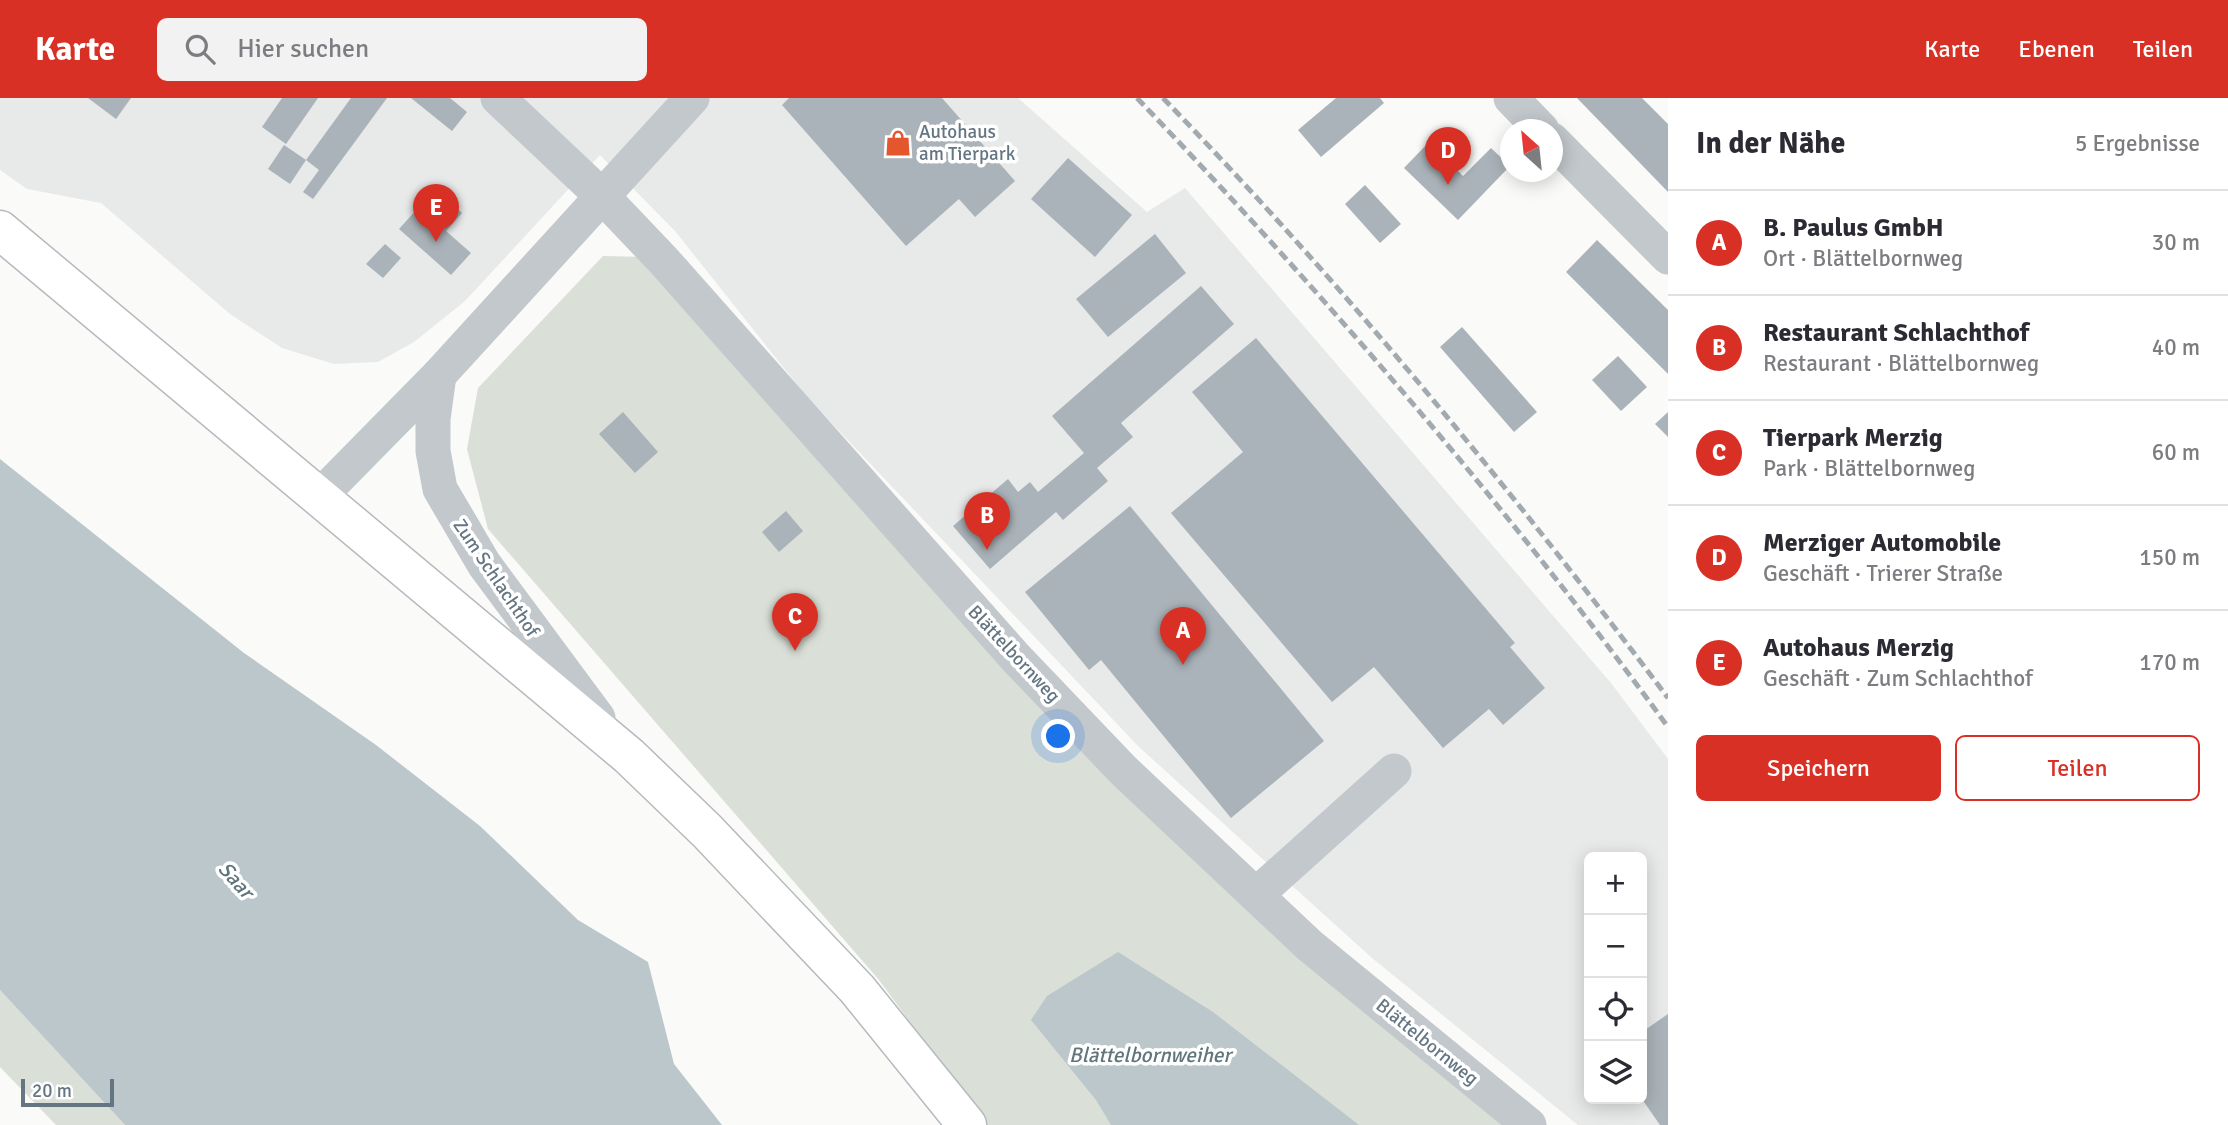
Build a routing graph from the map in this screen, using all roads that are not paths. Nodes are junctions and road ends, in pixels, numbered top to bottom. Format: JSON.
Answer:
{"nodes":[{"id":1,"x":498,"y":98,"type":"edge"},
{"id":2,"x":692,"y":98,"type":"edge"},
{"id":3,"x":1511,"y":98,"type":"edge"},
{"id":4,"x":1531,"y":119,"type":"edge"},
{"id":5,"x":1563,"y":151,"type":"edge"},
{"id":6,"x":603,"y":197,"type":"junction"},
{"id":7,"x":0,"y":230,"type":"edge"},
{"id":8,"x":1668,"y":257,"type":"edge"},
{"id":9,"x":439,"y":375,"type":"junction"},
{"id":10,"x":319,"y":497,"type":"junction"},
{"id":11,"x":629,"y":756,"type":"junction"},
{"id":12,"x":1394,"y":771,"type":"dead end"},
{"id":13,"x":1256,"y":895,"type":"junction"},
{"id":14,"x":967,"y":1125,"type":"edge"},
{"id":15,"x":1529,"y":1125,"type":"edge"}],
"edges":[{"from":1,"to":6,"type":"street","name":"Blättelbornweg"},
{"from":2,"to":6,"type":"street"},
{"from":3,"to":4,"type":"street"},
{"from":5,"to":8,"type":"street"},
{"from":6,"to":9,"type":"street"},
{"from":6,"to":13,"type":"street","name":"Blättelbornweg"},
{"from":7,"to":10,"type":"main road"},
{"from":9,"to":10,"type":"street"},
{"from":9,"to":11,"type":"street","name":"Zum Schlachthof"},
{"from":10,"to":11,"type":"main road"},
{"from":11,"to":14,"type":"main road"},
{"from":12,"to":13,"type":"street"},
{"from":13,"to":15,"type":"street","name":"Blättelbornweg"}]}
